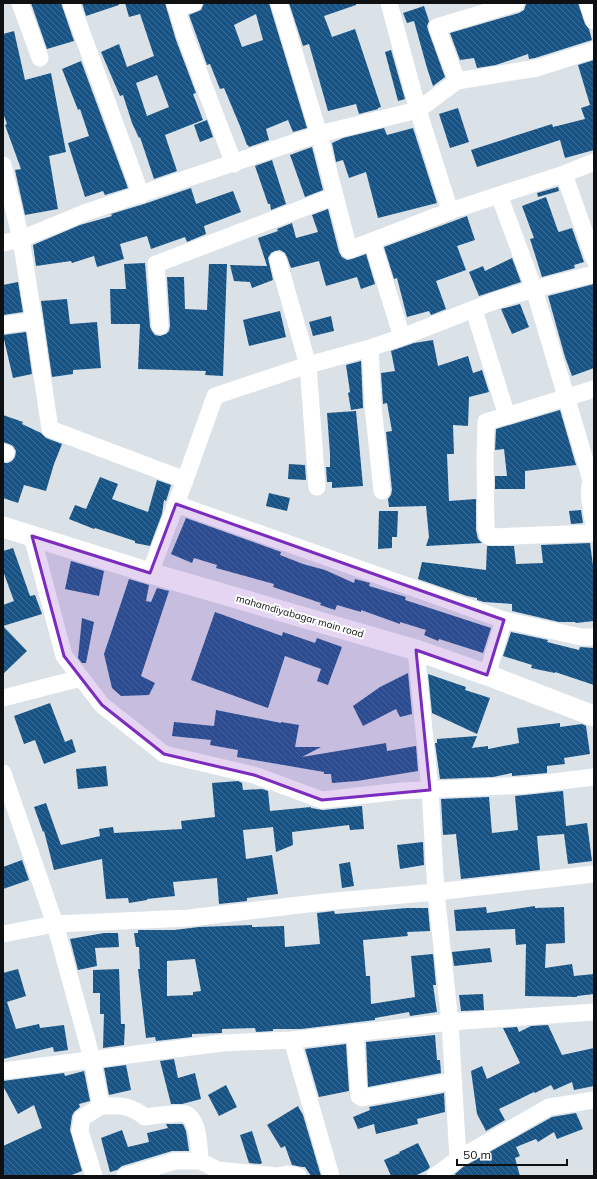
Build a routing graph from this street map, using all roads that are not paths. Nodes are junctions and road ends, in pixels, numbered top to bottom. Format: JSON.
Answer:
{"nodes":[{"id":1,"x":20,"y":3,"type":"edge"},
{"id":2,"x":71,"y":3,"type":"edge"},
{"id":3,"x":194,"y":3,"type":"edge"},
{"id":4,"x":279,"y":3,"type":"edge"},
{"id":5,"x":389,"y":3,"type":"edge"},
{"id":6,"x":516,"y":3,"type":"edge"},
{"id":7,"x":588,"y":3,"type":"edge"},
{"id":8,"x":176,"y":6,"type":"edge"},
{"id":9,"x":594,"y":21,"type":"edge"},
{"id":10,"x":594,"y":50,"type":"edge"},
{"id":11,"x":40,"y":58,"type":"dead end"},
{"id":12,"x":457,"y":81,"type":"junction"},
{"id":13,"x":418,"y":110,"type":"junction"},
{"id":14,"x":320,"y":134,"type":"junction"},
{"id":15,"x":594,"y":162,"type":"edge"},
{"id":16,"x":234,"y":164,"type":"junction"},
{"id":17,"x":3,"y":165,"type":"edge"},
{"id":18,"x":564,"y":174,"type":"junction"},
{"id":19,"x":141,"y":195,"type":"junction"},
{"id":20,"x":499,"y":195,"type":"junction"},
{"id":21,"x":335,"y":196,"type":"junction"},
{"id":22,"x":450,"y":211,"type":"junction"},
{"id":23,"x":21,"y":239,"type":"junction"},
{"id":24,"x":372,"y":241,"type":"junction"},
{"id":25,"x":3,"y":243,"type":"edge"},
{"id":26,"x":594,"y":259,"type":"edge"},
{"id":27,"x":278,"y":260,"type":"dead end"},
{"id":28,"x":594,"y":274,"type":"edge"},
{"id":29,"x":534,"y":289,"type":"junction"},
{"id":30,"x":474,"y":310,"type":"junction"},
{"id":31,"x":34,"y":321,"type":"junction"},
{"id":32,"x":3,"y":325,"type":"edge"},
{"id":33,"x":160,"y":326,"type":"dead end"},
{"id":34,"x":402,"y":337,"type":"junction"},
{"id":35,"x":370,"y":348,"type":"junction"},
{"id":36,"x":308,"y":366,"type":"junction"},
{"id":37,"x":594,"y":389,"type":"edge"},
{"id":38,"x":566,"y":398,"type":"junction"},
{"id":39,"x":506,"y":416,"type":"junction"},
{"id":40,"x":185,"y":480,"type":"junction"},
{"id":41,"x":592,"y":480,"type":"edge"},
{"id":42,"x":317,"y":487,"type":"dead end"},
{"id":43,"x":382,"y":491,"type":"dead end"},
{"id":44,"x":176,"y":504,"type":"junction"},
{"id":45,"x":594,"y":526,"type":"edge"},
{"id":46,"x":3,"y":527,"type":"edge"},
{"id":47,"x":594,"y":533,"type":"edge"},
{"id":48,"x":32,"y":536,"type":"junction"},
{"id":49,"x":150,"y":573,"type":"junction"},
{"id":50,"x":504,"y":620,"type":"junction"},
{"id":51,"x":594,"y":637,"type":"edge"},
{"id":52,"x":416,"y":650,"type":"junction"},
{"id":53,"x":487,"y":675,"type":"junction"},
{"id":54,"x":81,"y":678,"type":"junction"},
{"id":55,"x":3,"y":698,"type":"edge"},
{"id":56,"x":594,"y":716,"type":"edge"},
{"id":57,"x":3,"y":773,"type":"edge"},
{"id":58,"x":594,"y":776,"type":"edge"},
{"id":59,"x":430,"y":790,"type":"junction"},
{"id":60,"x":594,"y":874,"type":"edge"},
{"id":61,"x":436,"y":892,"type":"junction"},
{"id":62,"x":55,"y":924,"type":"junction"},
{"id":63,"x":3,"y":934,"type":"edge"},
{"id":64,"x":594,"y":1012,"type":"edge"},
{"id":65,"x":450,"y":1022,"type":"junction"},
{"id":66,"x":355,"y":1032,"type":"junction"},
{"id":67,"x":292,"y":1040,"type":"junction"},
{"id":68,"x":92,"y":1059,"type":"junction"},
{"id":69,"x":3,"y":1071,"type":"edge"},
{"id":70,"x":452,"y":1082,"type":"junction"},
{"id":71,"x":594,"y":1100,"type":"edge"},
{"id":72,"x":101,"y":1106,"type":"junction"},
{"id":73,"x":458,"y":1159,"type":"junction"},
{"id":74,"x":200,"y":1161,"type":"junction"},
{"id":75,"x":94,"y":1176,"type":"edge"},
{"id":76,"x":125,"y":1176,"type":"edge"},
{"id":77,"x":298,"y":1176,"type":"edge"},
{"id":78,"x":331,"y":1176,"type":"edge"},
{"id":79,"x":435,"y":1176,"type":"edge"}],
"edges":[{"from":1,"to":11,"type":"street"},
{"from":2,"to":19,"type":"street"},
{"from":3,"to":8,"type":"street"},
{"from":4,"to":14,"type":"street"},
{"from":5,"to":13,"type":"street"},
{"from":6,"to":12,"type":"street"},
{"from":7,"to":9,"type":"street"},
{"from":8,"to":16,"type":"street"},
{"from":10,"to":12,"type":"street"},
{"from":12,"to":13,"type":"street"},
{"from":13,"to":14,"type":"street"},
{"from":13,"to":22,"type":"street"},
{"from":14,"to":16,"type":"street"},
{"from":14,"to":21,"type":"street"},
{"from":15,"to":18,"type":"street"},
{"from":16,"to":19,"type":"street"},
{"from":17,"to":23,"type":"street"},
{"from":18,"to":20,"type":"street"},
{"from":18,"to":26,"type":"street"},
{"from":19,"to":23,"type":"street"},
{"from":20,"to":22,"type":"street"},
{"from":20,"to":29,"type":"street"},
{"from":21,"to":24,"type":"street"},
{"from":21,"to":33,"type":"street"},
{"from":22,"to":24,"type":"street"},
{"from":23,"to":25,"type":"street"},
{"from":23,"to":31,"type":"street"},
{"from":24,"to":34,"type":"street"},
{"from":27,"to":36,"type":"street"},
{"from":28,"to":29,"type":"street"},
{"from":29,"to":30,"type":"street"},
{"from":29,"to":38,"type":"street"},
{"from":30,"to":34,"type":"street"},
{"from":30,"to":39,"type":"street"},
{"from":31,"to":32,"type":"street"},
{"from":31,"to":40,"type":"street"},
{"from":34,"to":35,"type":"street"},
{"from":35,"to":36,"type":"street"},
{"from":35,"to":43,"type":"street"},
{"from":36,"to":40,"type":"street"},
{"from":36,"to":42,"type":"street"},
{"from":37,"to":38,"type":"street"},
{"from":38,"to":39,"type":"street"},
{"from":38,"to":41,"type":"street"},
{"from":39,"to":47,"type":"street"},
{"from":40,"to":44,"type":"street"},
{"from":41,"to":45,"type":"street"},
{"from":44,"to":49,"type":"street"},
{"from":44,"to":50,"type":"street"},
{"from":46,"to":48,"type":"main road","name":"mahamdiyabagar main road"},
{"from":48,"to":49,"type":"main road","name":"mahamdiyabagar main road"},
{"from":48,"to":54,"type":"street"},
{"from":49,"to":52,"type":"main road","name":"mahamdiyabagar main road"},
{"from":50,"to":51,"type":"street"},
{"from":50,"to":53,"type":"street"},
{"from":52,"to":53,"type":"main road","name":"mahamdiyabagar main road"},
{"from":52,"to":59,"type":"street"},
{"from":53,"to":56,"type":"main road","name":"mahamdiyabagar main road"},
{"from":54,"to":55,"type":"street"},
{"from":54,"to":59,"type":"street"},
{"from":57,"to":62,"type":"street"},
{"from":58,"to":59,"type":"street"},
{"from":59,"to":61,"type":"street"},
{"from":60,"to":61,"type":"street"},
{"from":61,"to":62,"type":"street"},
{"from":61,"to":65,"type":"street"},
{"from":62,"to":63,"type":"street"},
{"from":62,"to":68,"type":"street"},
{"from":64,"to":65,"type":"street"},
{"from":65,"to":66,"type":"street"},
{"from":65,"to":70,"type":"street"},
{"from":66,"to":67,"type":"street"},
{"from":66,"to":70,"type":"street"},
{"from":67,"to":68,"type":"street"},
{"from":67,"to":78,"type":"street"},
{"from":68,"to":69,"type":"street"},
{"from":68,"to":72,"type":"street"},
{"from":70,"to":73,"type":"street"},
{"from":71,"to":73,"type":"street"},
{"from":72,"to":74,"type":"street"},
{"from":72,"to":75,"type":"street"},
{"from":73,"to":79,"type":"street"},
{"from":74,"to":76,"type":"street"},
{"from":74,"to":77,"type":"street"}]}
